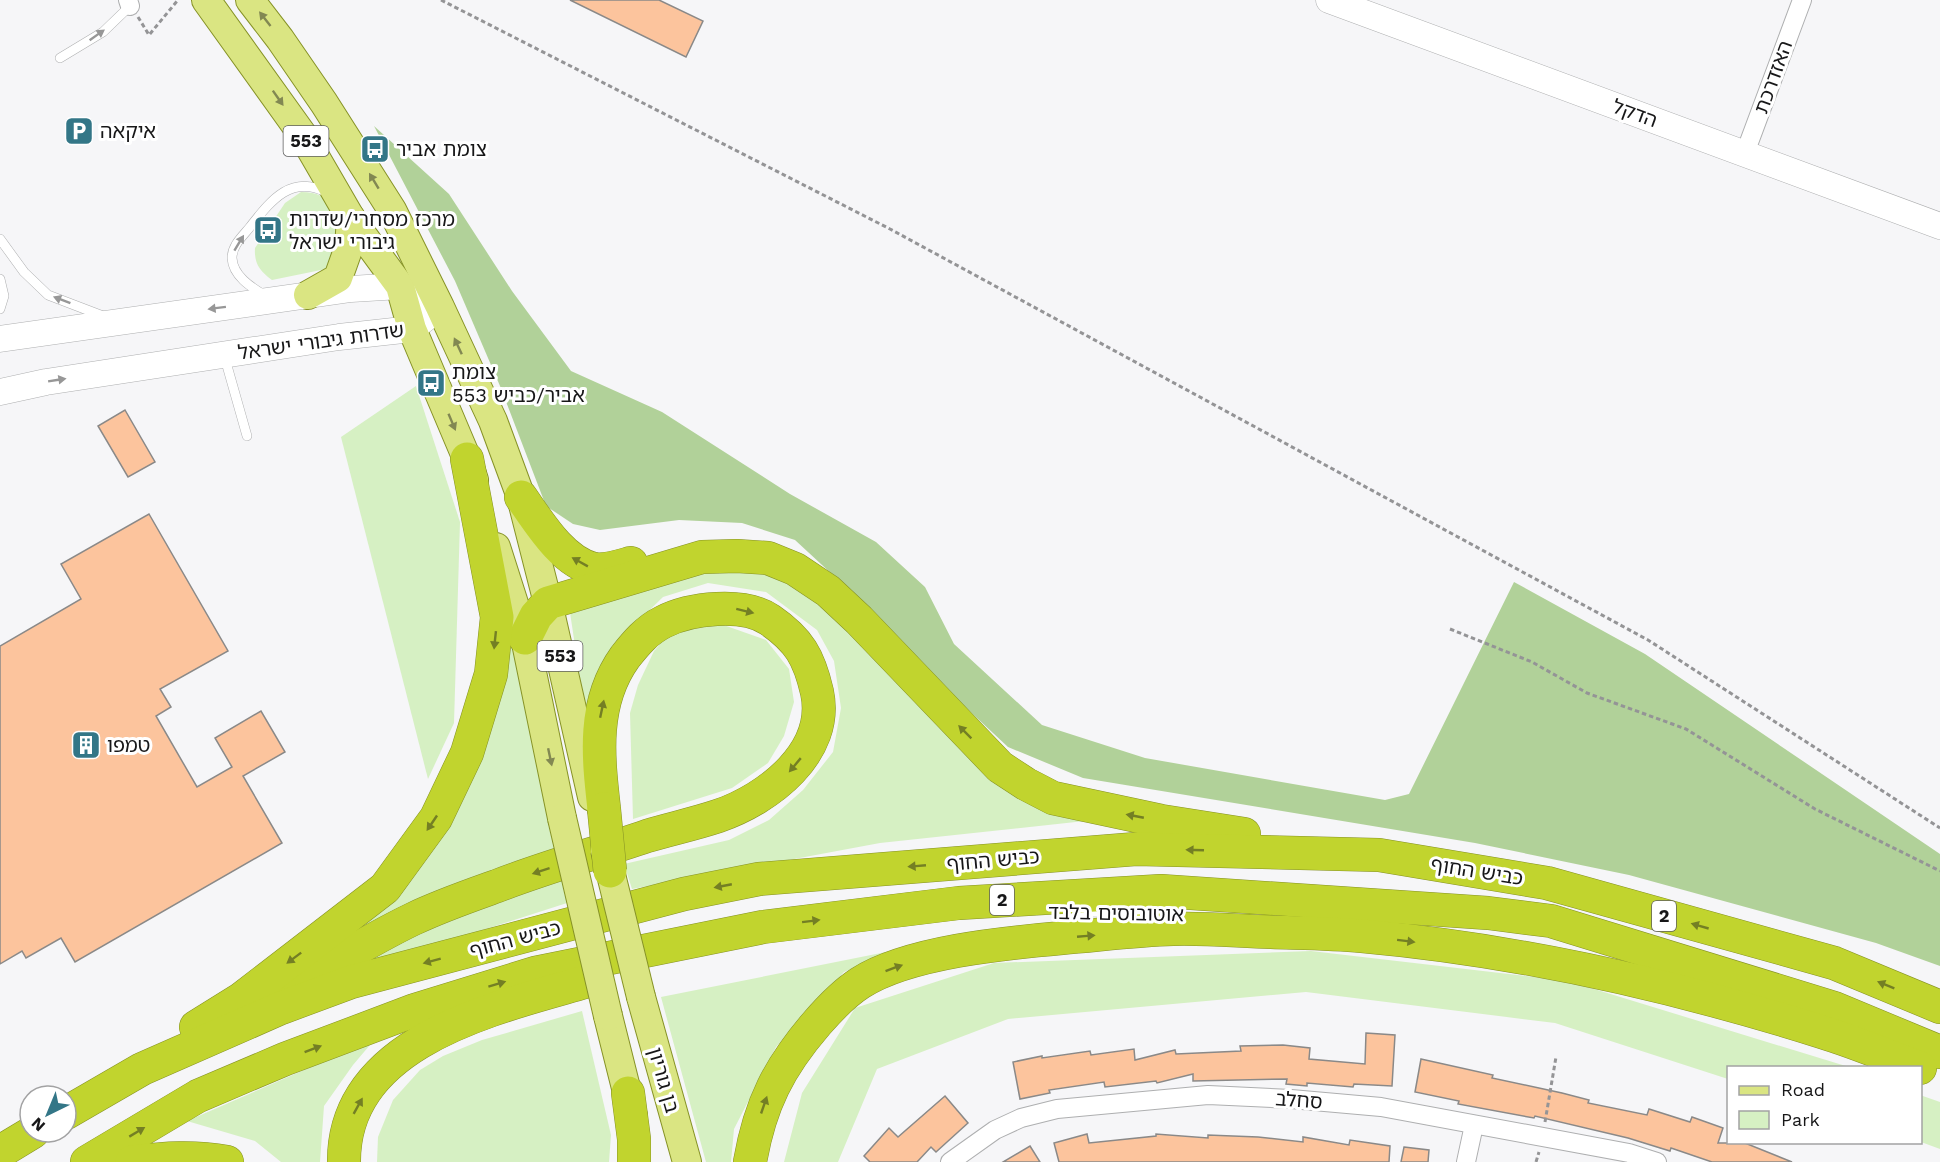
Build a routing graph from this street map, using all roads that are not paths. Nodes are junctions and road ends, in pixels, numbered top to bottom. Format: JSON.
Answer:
{"nodes":[{"id":1,"x":206,"y":0,"type":"edge"},
{"id":2,"x":250,"y":0,"type":"edge"},
{"id":3,"x":1329,"y":0,"type":"edge"},
{"id":4,"x":1802,"y":0,"type":"edge"},
{"id":5,"x":129,"y":3,"type":"edge"},
{"id":6,"x":60,"y":58,"type":"dead end"},
{"id":7,"x":1745,"y":153,"type":"junction"},
{"id":8,"x":347,"y":211,"type":"junction"},
{"id":9,"x":1940,"y":226,"type":"edge"},
{"id":10,"x":0,"y":239,"type":"edge"},
{"id":11,"x":0,"y":279,"type":"edge"},
{"id":12,"x":400,"y":286,"type":"junction"},
{"id":13,"x":308,"y":295,"type":"junction"},
{"id":14,"x":274,"y":301,"type":"junction"},
{"id":15,"x":440,"y":307,"type":"junction"},
{"id":16,"x":0,"y":309,"type":"edge"},
{"id":17,"x":116,"y":321,"type":"junction"},
{"id":18,"x":412,"y":329,"type":"junction"},
{"id":19,"x":0,"y":339,"type":"edge"},
{"id":20,"x":224,"y":354,"type":"junction"},
{"id":21,"x":0,"y":392,"type":"edge"},
{"id":22,"x":247,"y":436,"type":"dead end"},
{"id":23,"x":467,"y":459,"type":"junction"},
{"id":24,"x":521,"y":497,"type":"junction"},
{"id":25,"x":548,"y":603,"type":"junction"},
{"id":26,"x":859,"y":620,"type":"junction"},
{"id":27,"x":525,"y":638,"type":"junction"},
{"id":28,"x":600,"y":813,"type":"junction"},
{"id":29,"x":1379,"y":855,"type":"junction"},
{"id":30,"x":610,"y":871,"type":"joint"},
{"id":31,"x":1061,"y":911,"type":"dead end"},
{"id":32,"x":966,"y":913,"type":"dead end"},
{"id":33,"x":1179,"y":914,"type":"dead end"},
{"id":34,"x":871,"y":915,"type":"junction"},
{"id":35,"x":1259,"y":921,"type":"dead end"},
{"id":36,"x":763,"y":927,"type":"junction"},
{"id":37,"x":1359,"y":935,"type":"junction"},
{"id":38,"x":1940,"y":1007,"type":"edge"},
{"id":39,"x":1940,"y":1052,"type":"edge"},
{"id":40,"x":1915,"y":1066,"type":"edge"},
{"id":41,"x":1922,"y":1069,"type":"edge"},
{"id":42,"x":142,"y":1070,"type":"junction"},
{"id":43,"x":1940,"y":1075,"type":"edge"},
{"id":44,"x":628,"y":1093,"type":"junction"},
{"id":45,"x":78,"y":1104,"type":"edge"},
{"id":46,"x":78,"y":1105,"type":"edge"},
{"id":47,"x":1474,"y":1125,"type":"junction"},
{"id":48,"x":1628,"y":1157,"type":"edge"},
{"id":49,"x":87,"y":1162,"type":"edge"},
{"id":50,"x":132,"y":1162,"type":"edge"},
{"id":51,"x":227,"y":1162,"type":"edge"},
{"id":52,"x":344,"y":1162,"type":"edge"},
{"id":53,"x":634,"y":1162,"type":"edge"},
{"id":54,"x":645,"y":1162,"type":"edge"},
{"id":55,"x":687,"y":1162,"type":"edge"},
{"id":56,"x":750,"y":1162,"type":"edge"},
{"id":57,"x":950,"y":1162,"type":"edge"},
{"id":58,"x":1466,"y":1162,"type":"edge"},
{"id":59,"x":1657,"y":1162,"type":"edge"}],
"edges":[{"from":1,"to":8,"type":"main road","number":"553","one_way":true},
{"from":15,"to":2,"type":"main road","number":"553","one_way":true},
{"from":3,"to":7,"type":"street","name":"הדקל"},
{"from":4,"to":7,"type":"street","name":"האזדרכת"},
{"from":6,"to":5,"type":"lane","one_way":true},
{"from":7,"to":9,"type":"street","name":"הדקל"},
{"from":8,"to":12,"type":"main road","number":"553"},
{"from":8,"to":13,"type":"main road"},
{"from":14,"to":8,"type":"lane","one_way":true},
{"from":17,"to":10,"type":"lane","one_way":true},
{"from":11,"to":16,"type":"lane"},
{"from":12,"to":13,"type":"street"},
{"from":12,"to":15,"type":"street","name":"שדרות גיבורי ישראל"},
{"from":12,"to":18,"type":"main road","number":"553"},
{"from":13,"to":14,"type":"street"},
{"from":14,"to":17,"type":"street","one_way":true},
{"from":15,"to":18,"type":"street","name":"שדרות גיבורי ישראל"},
{"from":24,"to":15,"type":"main road","number":"553","one_way":true},
{"from":17,"to":19,"type":"street"},
{"from":18,"to":20,"type":"street","name":"שדרות גיבורי ישראל"},
{"from":18,"to":23,"type":"main road","number":"553","one_way":true},
{"from":21,"to":20,"type":"street","name":"שדרות גיבורי ישראל","one_way":true},
{"from":20,"to":22,"type":"lane"},
{"from":23,"to":27,"type":"main road","number":"553"},
{"from":23,"to":45,"type":"highway","one_way":true},
{"from":24,"to":25,"type":"main road","number":"553"},
{"from":26,"to":24,"type":"highway","one_way":true},
{"from":25,"to":26,"type":"highway"},
{"from":25,"to":27,"type":"highway"},
{"from":25,"to":28,"type":"main road","number":"553"},
{"from":29,"to":26,"type":"highway","one_way":true},
{"from":27,"to":44,"type":"main road","number":"553","one_way":true,"bridge":true},
{"from":28,"to":30,"type":"highway","bridge":true},
{"from":28,"to":42,"type":"highway","one_way":true},
{"from":38,"to":29,"type":"highway","name":"כביש החוף","number":"2","one_way":true},
{"from":29,"to":42,"type":"highway","name":"כביש החוף","number":"2","one_way":true},
{"from":30,"to":55,"type":"main road","name":"בן גוריון","bridge":true},
{"from":31,"to":33,"type":"lane","name":"אוטובוסים בלבד"},
{"from":32,"to":34,"type":"lane"},
{"from":36,"to":34,"type":"highway","name":"כביש החוף","number":"2","one_way":true},
{"from":34,"to":39,"type":"highway","name":"כביש החוף","number":"2"},
{"from":35,"to":37,"type":"lane"},
{"from":49,"to":36,"type":"highway","name":"כביש החוף","number":"2","one_way":true},
{"from":52,"to":36,"type":"highway","one_way":true},
{"from":37,"to":40,"type":"highway","one_way":true},
{"from":56,"to":37,"type":"highway","one_way":true},
{"from":41,"to":43,"type":"highway"},
{"from":42,"to":46,"type":"highway","name":"כביש החוף","number":"2"},
{"from":44,"to":53,"type":"highway"},
{"from":44,"to":54,"type":"main road","number":"553"},
{"from":47,"to":48,"type":"street","name":"סחלב"},
{"from":47,"to":57,"type":"street","name":"סחלב"},
{"from":47,"to":58,"type":"street"},
{"from":48,"to":59,"type":"street","name":"סחלב"},
{"from":50,"to":51,"type":"highway"}]}
